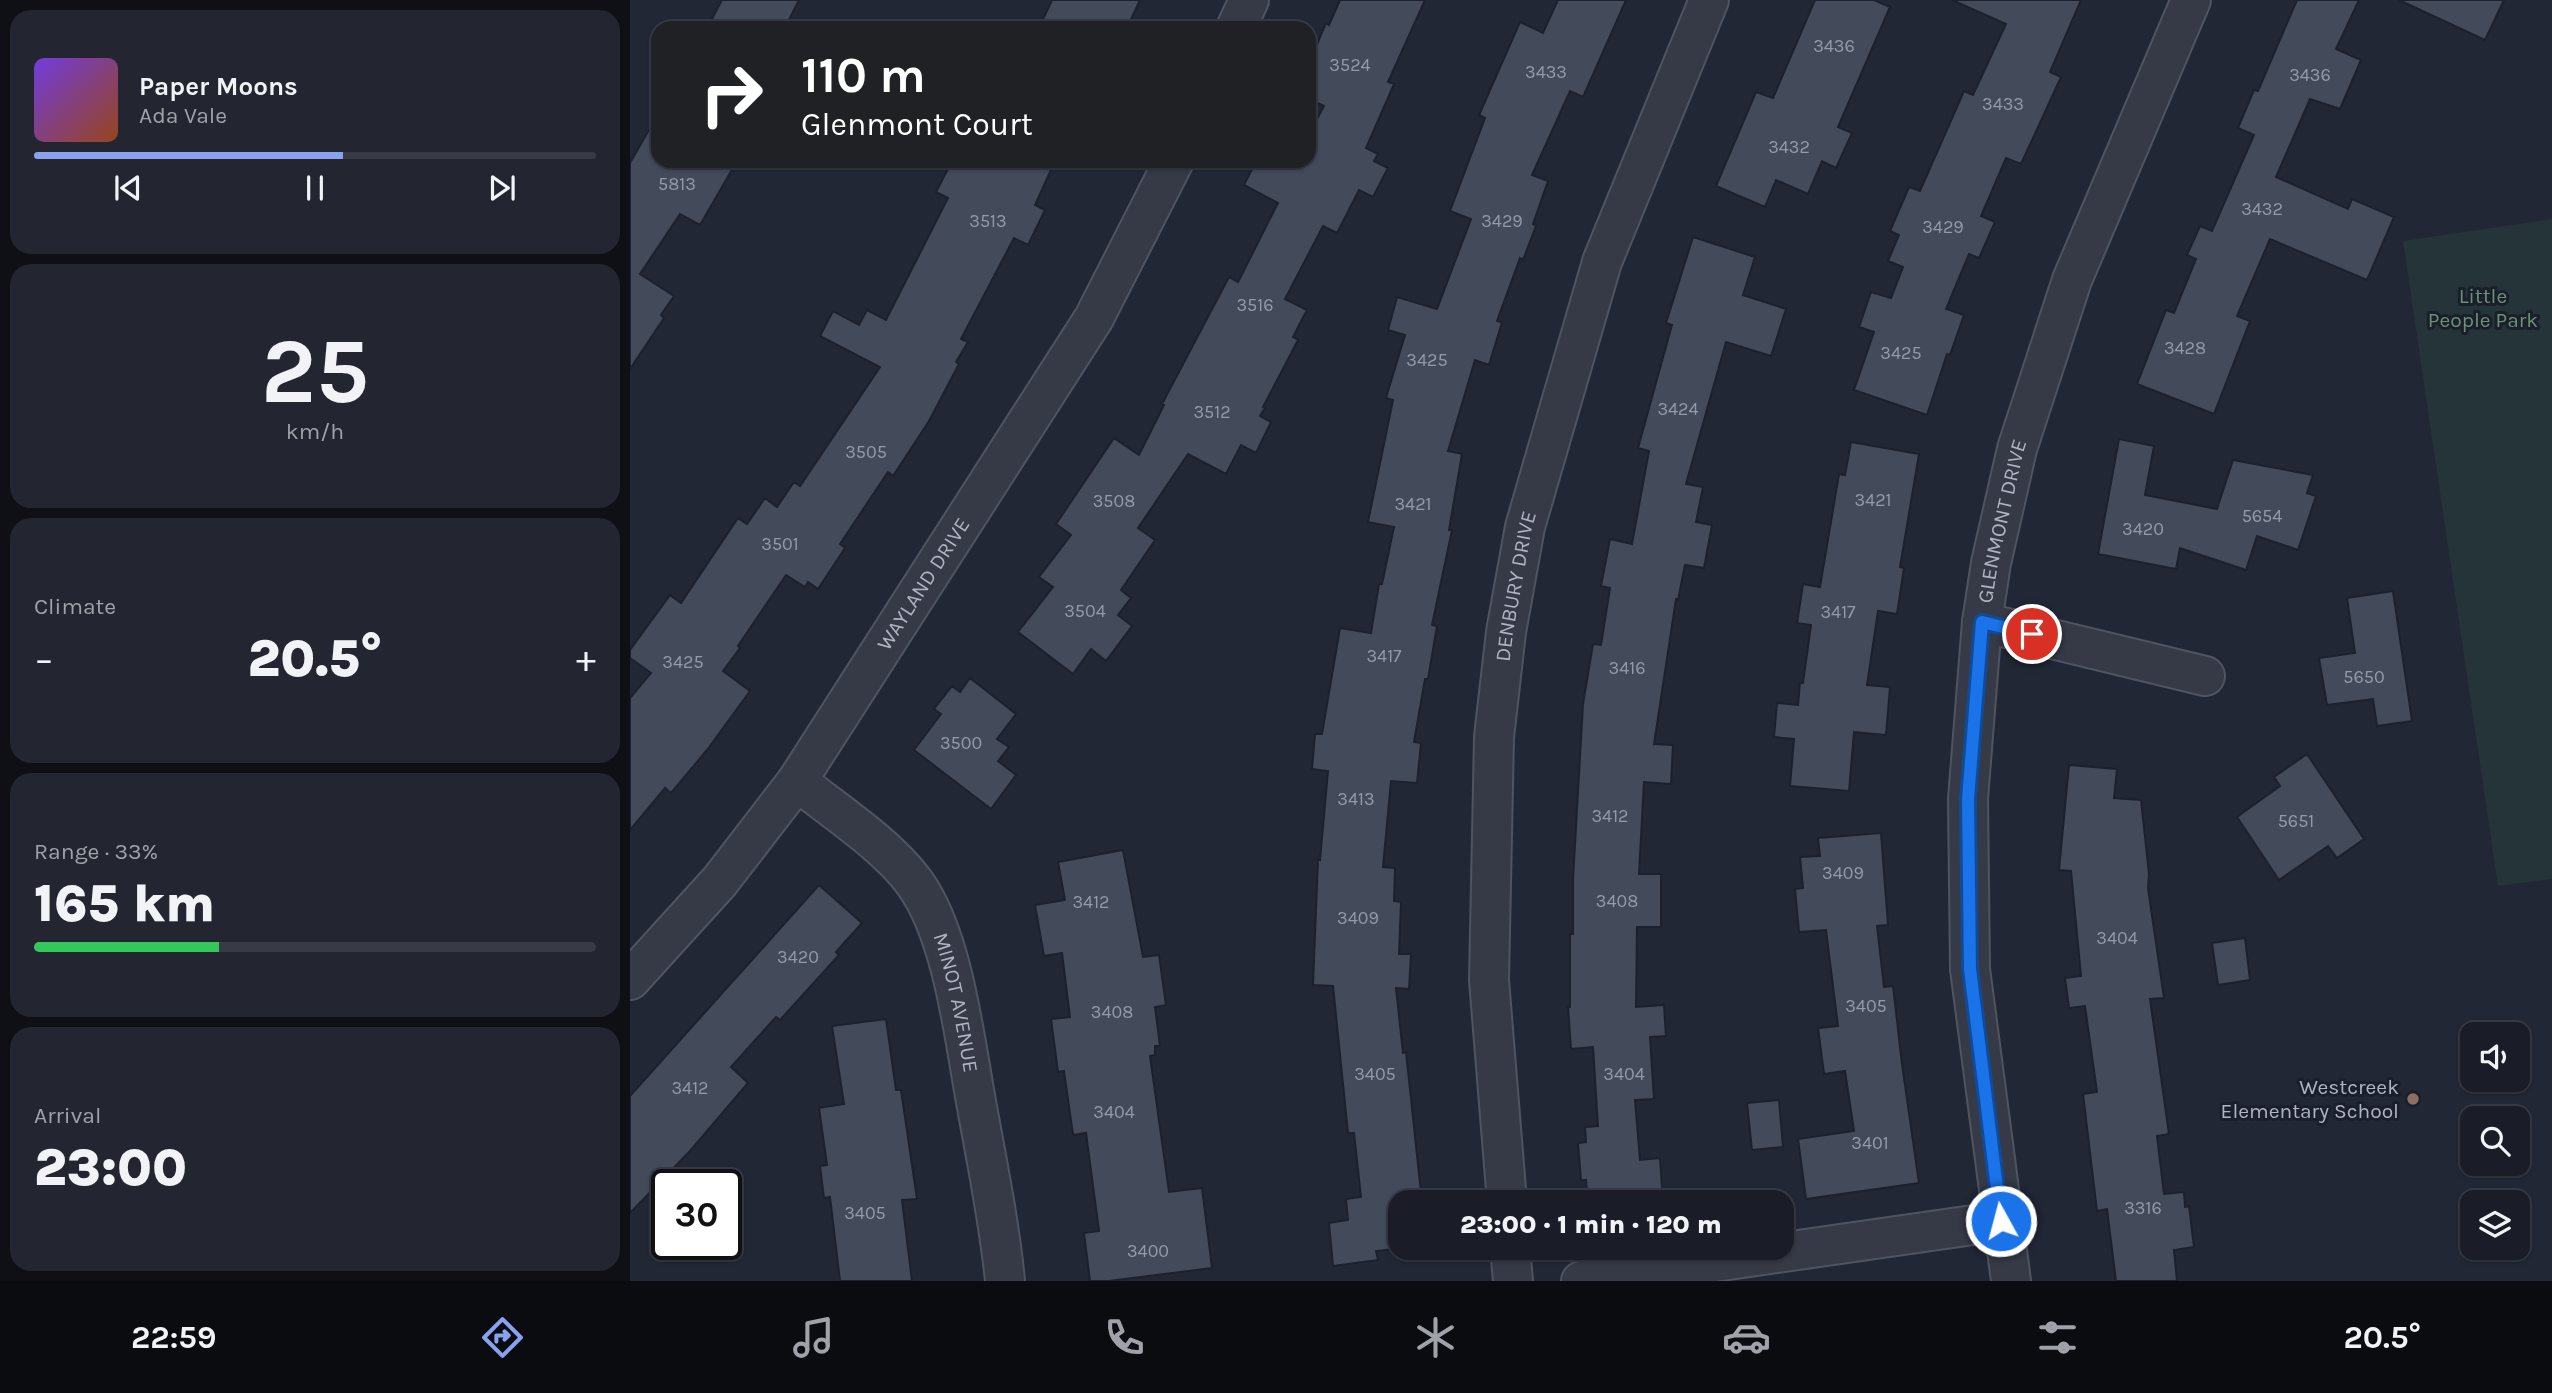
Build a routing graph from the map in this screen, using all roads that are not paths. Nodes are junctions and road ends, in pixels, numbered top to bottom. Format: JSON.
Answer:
{"nodes":[{"id":1,"x":1249,"y":0,"type":"edge"},
{"id":2,"x":1709,"y":0,"type":"edge"},
{"id":3,"x":2191,"y":0,"type":"edge"},
{"id":4,"x":1239,"y":21,"type":"edge"},
{"id":5,"x":1170,"y":168,"type":"edge"},
{"id":6,"x":1982,"y":622,"type":"junction"},
{"id":7,"x":2205,"y":676,"type":"dead end"},
{"id":8,"x":797,"y":781,"type":"junction"},
{"id":9,"x":630,"y":980,"type":"edge"},
{"id":10,"x":1506,"y":1190,"type":"edge"},
{"id":11,"x":2001,"y":1221,"type":"junction"},
{"id":12,"x":1511,"y":1260,"type":"edge"},
{"id":13,"x":1005,"y":1281,"type":"edge"},
{"id":14,"x":1513,"y":1281,"type":"edge"},
{"id":15,"x":1581,"y":1281,"type":"edge"},
{"id":16,"x":2011,"y":1281,"type":"edge"}],
"edges":[{"from":1,"to":4,"type":"street"},
{"from":2,"to":10,"type":"street","name":"DENBURY DRIVE"},
{"from":3,"to":6,"type":"street","name":"GLENMONT DRIVE"},
{"from":5,"to":8,"type":"street","name":"WAYLAND DRIVE"},
{"from":6,"to":7,"type":"street"},
{"from":6,"to":11,"type":"street","name":"GLENMONT DRIVE"},
{"from":8,"to":9,"type":"street","name":"WAYLAND DRIVE"},
{"from":8,"to":13,"type":"street","name":"MINOT AVENUE"},
{"from":11,"to":15,"type":"street"},
{"from":11,"to":16,"type":"street","name":"GLENMONT DRIVE"},
{"from":12,"to":14,"type":"street"}]}
